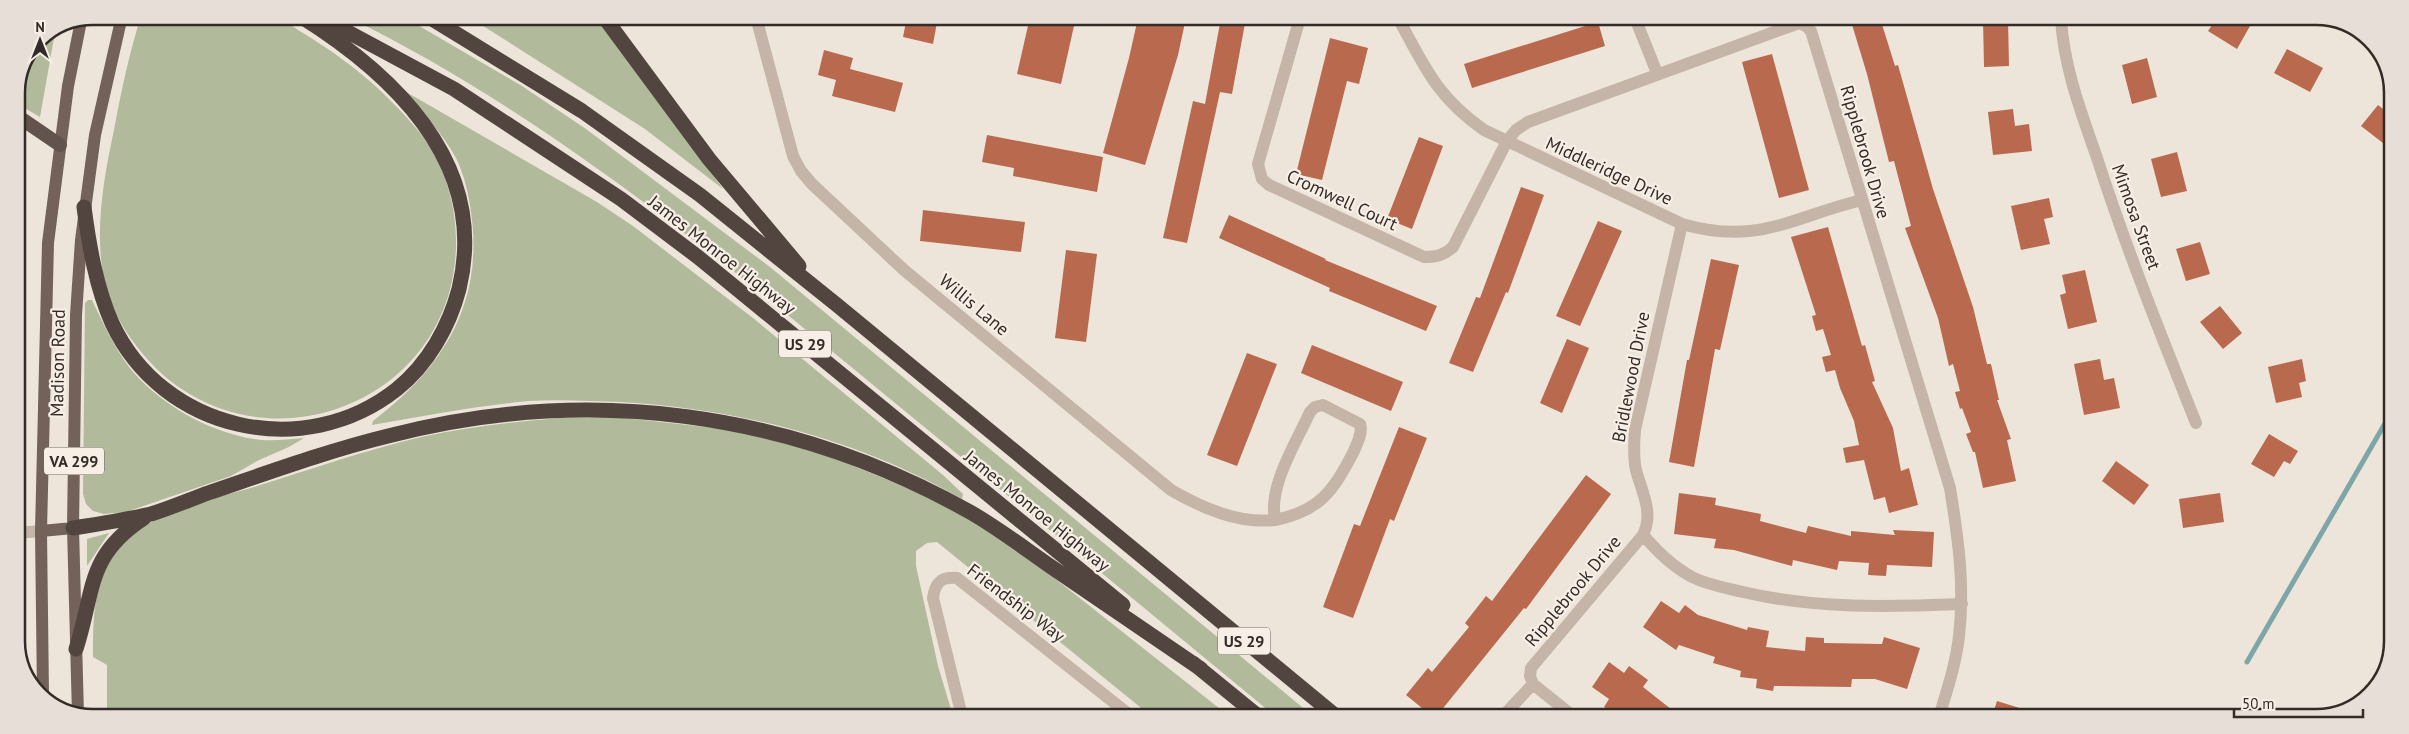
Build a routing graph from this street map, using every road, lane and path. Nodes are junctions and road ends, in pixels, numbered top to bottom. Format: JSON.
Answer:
{"nodes":[{"id":1,"x":120,"y":25,"type":"edge"},
{"id":2,"x":313,"y":25,"type":"edge"},
{"id":3,"x":337,"y":25,"type":"edge"},
{"id":4,"x":442,"y":25,"type":"edge"},
{"id":5,"x":610,"y":25,"type":"edge"},
{"id":6,"x":758,"y":25,"type":"edge"},
{"id":7,"x":1298,"y":25,"type":"edge"},
{"id":8,"x":1402,"y":25,"type":"edge"},
{"id":9,"x":1638,"y":25,"type":"edge"},
{"id":10,"x":1793,"y":25,"type":"edge"},
{"id":11,"x":1804,"y":25,"type":"edge"},
{"id":12,"x":2062,"y":25,"type":"edge"},
{"id":13,"x":80,"y":26,"type":"edge"},
{"id":14,"x":1656,"y":74,"type":"junction"},
{"id":15,"x":25,"y":121,"type":"edge"},
{"id":16,"x":1506,"y":141,"type":"junction"},
{"id":17,"x":60,"y":145,"type":"junction"},
{"id":18,"x":1862,"y":200,"type":"junction"},
{"id":19,"x":84,"y":207,"type":"junction"},
{"id":20,"x":1682,"y":224,"type":"junction"},
{"id":21,"x":837,"y":305,"type":"junction"},
{"id":22,"x":2196,"y":423,"type":"dead end"},
{"id":23,"x":152,"y":513,"type":"junction"},
{"id":24,"x":1275,"y":520,"type":"junction"},
{"id":25,"x":73,"y":528,"type":"junction"},
{"id":26,"x":41,"y":531,"type":"junction"},
{"id":27,"x":25,"y":532,"type":"edge"},
{"id":28,"x":1644,"y":535,"type":"junction"},
{"id":29,"x":1962,"y":604,"type":"junction"},
{"id":30,"x":76,"y":649,"type":"junction"},
{"id":31,"x":1201,"y":669,"type":"junction"},
{"id":32,"x":1533,"y":684,"type":"junction"},
{"id":33,"x":43,"y":686,"type":"edge"},
{"id":34,"x":78,"y":707,"type":"edge"},
{"id":35,"x":960,"y":709,"type":"edge"},
{"id":36,"x":1122,"y":709,"type":"edge"},
{"id":37,"x":1250,"y":709,"type":"edge"},
{"id":38,"x":1326,"y":709,"type":"edge"},
{"id":39,"x":1510,"y":709,"type":"edge"},
{"id":40,"x":1564,"y":709,"type":"edge"},
{"id":41,"x":1941,"y":709,"type":"edge"}],
"edges":[{"from":1,"to":19,"type":"main road","name":"Madison Road"},
{"from":2,"to":19,"type":"highway"},
{"from":3,"to":31,"type":"highway","name":"James Monroe Highway","number":"US 29"},
{"from":4,"to":21,"type":"highway","name":"James Monroe Highway","number":"US 29"},
{"from":5,"to":21,"type":"highway"},
{"from":6,"to":24,"type":"street","name":"Willis Lane"},
{"from":7,"to":16,"type":"street","name":"Cromwell Court"},
{"from":8,"to":16,"type":"street","name":"Middleridge Drive"},
{"from":9,"to":14,"type":"street"},
{"from":10,"to":14,"type":"street","name":"Ripplebrook Drive"},
{"from":11,"to":18,"type":"street","name":"Ripplebrook Drive"},
{"from":12,"to":22,"type":"street","name":"Mimosa Street"},
{"from":13,"to":17,"type":"main road","name":"Madison Road","number":"VA 299"},
{"from":14,"to":16,"type":"street","name":"Ripplebrook Drive"},
{"from":15,"to":17,"type":"highway"},
{"from":16,"to":20,"type":"street","name":"Middleridge Drive"},
{"from":17,"to":26,"type":"main road","name":"Madison Road","number":"VA 299"},
{"from":18,"to":20,"type":"street","name":"Middleridge Drive"},
{"from":18,"to":29,"type":"street","name":"Ripplebrook Drive"},
{"from":19,"to":25,"type":"main road","name":"Madison Road","number":"VA 299"},
{"from":20,"to":28,"type":"street","name":"Bridlewood Drive"},
{"from":21,"to":38,"type":"highway","name":"James Monroe Highway","number":"US 29"},
{"from":23,"to":25,"type":"highway"},
{"from":23,"to":30,"type":"highway"},
{"from":23,"to":31,"type":"highway"},
{"from":24,"to":24,"type":"street"},
{"from":25,"to":26,"type":"main road"},
{"from":25,"to":30,"type":"main road","name":"Madison Road","number":"VA 299"},
{"from":26,"to":27,"type":"street"},
{"from":26,"to":33,"type":"main road","name":"Madison Road","number":"VA 299"},
{"from":28,"to":29,"type":"street","name":"Ripplebrook Drive"},
{"from":28,"to":32,"type":"street","name":"Ripplebrook Drive"},
{"from":29,"to":41,"type":"street","name":"Ripplebrook Drive"},
{"from":30,"to":34,"type":"main road","name":"Madison Road","number":"VA 299"},
{"from":31,"to":37,"type":"highway","name":"James Monroe Highway","number":"US 29"},
{"from":32,"to":39,"type":"street"},
{"from":32,"to":40,"type":"street"},
{"from":35,"to":36,"type":"street","name":"Friendship Way"}]}
